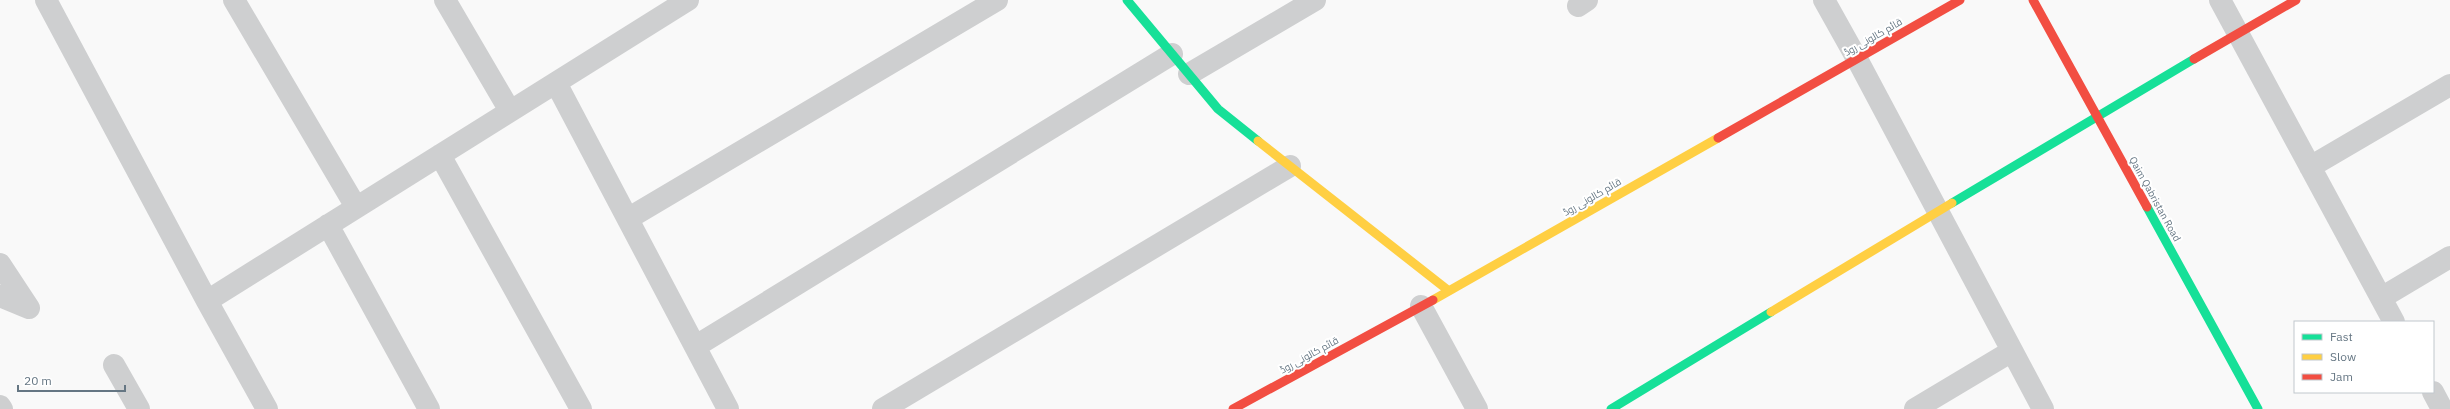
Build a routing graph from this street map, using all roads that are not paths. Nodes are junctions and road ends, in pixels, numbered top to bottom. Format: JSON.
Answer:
{"nodes":[{"id":1,"x":46,"y":0,"type":"edge"},
{"id":2,"x":234,"y":0,"type":"edge"},
{"id":3,"x":445,"y":0,"type":"edge"},
{"id":4,"x":688,"y":0,"type":"edge"},
{"id":5,"x":997,"y":0,"type":"edge"},
{"id":6,"x":1128,"y":0,"type":"edge"},
{"id":7,"x":1314,"y":0,"type":"edge"},
{"id":8,"x":1824,"y":0,"type":"edge"},
{"id":9,"x":1960,"y":0,"type":"edge"},
{"id":10,"x":2033,"y":0,"type":"edge"},
{"id":11,"x":2220,"y":0,"type":"edge"},
{"id":12,"x":2296,"y":0,"type":"edge"},
{"id":13,"x":666,"y":6,"type":"edge"},
{"id":14,"x":2238,"y":34,"type":"junction"},
{"id":15,"x":1172,"y":54,"type":"junction"},
{"id":16,"x":1857,"y":59,"type":"junction"},
{"id":17,"x":1189,"y":74,"type":"junction"},
{"id":18,"x":556,"y":83,"type":"junction"},
{"id":19,"x":2450,"y":85,"type":"edge"},
{"id":20,"x":510,"y":111,"type":"junction"},
{"id":21,"x":2097,"y":116,"type":"junction"},
{"id":22,"x":440,"y":155,"type":"junction"},
{"id":23,"x":1290,"y":166,"type":"junction"},
{"id":24,"x":2310,"y":167,"type":"junction"},
{"id":25,"x":356,"y":207,"type":"junction"},
{"id":26,"x":1939,"y":211,"type":"junction"},
{"id":27,"x":629,"y":218,"type":"junction"},
{"id":28,"x":328,"y":225,"type":"junction"},
{"id":29,"x":2450,"y":257,"type":"edge"},
{"id":30,"x":0,"y":264,"type":"edge"},
{"id":31,"x":1449,"y":291,"type":"junction"},
{"id":32,"x":0,"y":296,"type":"edge"},
{"id":33,"x":2381,"y":298,"type":"junction"},
{"id":34,"x":207,"y":301,"type":"junction"},
{"id":35,"x":1421,"y":306,"type":"junction"},
{"id":36,"x":2393,"y":321,"type":"edge"},
{"id":37,"x":696,"y":346,"type":"junction"},
{"id":38,"x":2012,"y":351,"type":"junction"},
{"id":39,"x":114,"y":365,"type":"dead end"},
{"id":40,"x":2434,"y":393,"type":"edge"},
{"id":41,"x":0,"y":406,"type":"edge"},
{"id":42,"x":2,"y":409,"type":"edge"},
{"id":43,"x":139,"y":409,"type":"edge"},
{"id":44,"x":267,"y":409,"type":"edge"},
{"id":45,"x":429,"y":409,"type":"edge"},
{"id":46,"x":581,"y":409,"type":"edge"},
{"id":47,"x":728,"y":409,"type":"edge"},
{"id":48,"x":883,"y":409,"type":"edge"},
{"id":49,"x":1233,"y":409,"type":"edge"},
{"id":50,"x":1477,"y":409,"type":"edge"},
{"id":51,"x":1612,"y":409,"type":"edge"},
{"id":52,"x":1915,"y":409,"type":"edge"},
{"id":53,"x":2043,"y":409,"type":"edge"},
{"id":54,"x":2258,"y":409,"type":"edge"},
{"id":55,"x":2442,"y":409,"type":"edge"}],
"edges":[{"from":1,"to":34,"type":"street"},
{"from":2,"to":25,"type":"street"},
{"from":3,"to":20,"type":"street"},
{"from":4,"to":13,"type":"street"},
{"from":5,"to":27,"type":"street"},
{"from":6,"to":15,"type":"street"},
{"from":7,"to":17,"type":"street"},
{"from":8,"to":16,"type":"street"},
{"from":9,"to":16,"type":"street","name":"قائم کالونی روڈ"},
{"from":10,"to":21,"type":"street","name":"Qaim Qabristan Road"},
{"from":11,"to":14,"type":"street"},
{"from":12,"to":14,"type":"street"},
{"from":13,"to":18,"type":"street"},
{"from":14,"to":21,"type":"street"},
{"from":14,"to":24,"type":"street"},
{"from":15,"to":17,"type":"street"},
{"from":15,"to":37,"type":"street"},
{"from":16,"to":26,"type":"street"},
{"from":16,"to":31,"type":"street","name":"قائم کالونی روڈ"},
{"from":17,"to":23,"type":"street"},
{"from":18,"to":20,"type":"street"},
{"from":18,"to":27,"type":"street"},
{"from":19,"to":24,"type":"street"},
{"from":20,"to":22,"type":"street"},
{"from":21,"to":26,"type":"street"},
{"from":21,"to":54,"type":"street","name":"Qaim Qabristan Road"},
{"from":22,"to":25,"type":"street"},
{"from":22,"to":46,"type":"street"},
{"from":23,"to":31,"type":"street"},
{"from":23,"to":48,"type":"street"},
{"from":24,"to":33,"type":"street"},
{"from":25,"to":28,"type":"street"},
{"from":26,"to":38,"type":"street"},
{"from":26,"to":51,"type":"street"},
{"from":27,"to":37,"type":"street"},
{"from":28,"to":34,"type":"street"},
{"from":28,"to":45,"type":"street"},
{"from":29,"to":33,"type":"street"},
{"from":30,"to":32,"type":"street"},
{"from":31,"to":35,"type":"street","name":"قائم کالونی روڈ"},
{"from":33,"to":36,"type":"street"},
{"from":34,"to":44,"type":"street"},
{"from":35,"to":49,"type":"street","name":"قائم کالونی روڈ"},
{"from":35,"to":50,"type":"street"},
{"from":37,"to":47,"type":"street"},
{"from":38,"to":52,"type":"street"},
{"from":38,"to":53,"type":"street"},
{"from":39,"to":43,"type":"street"},
{"from":40,"to":55,"type":"street"},
{"from":41,"to":42,"type":"street"}]}
